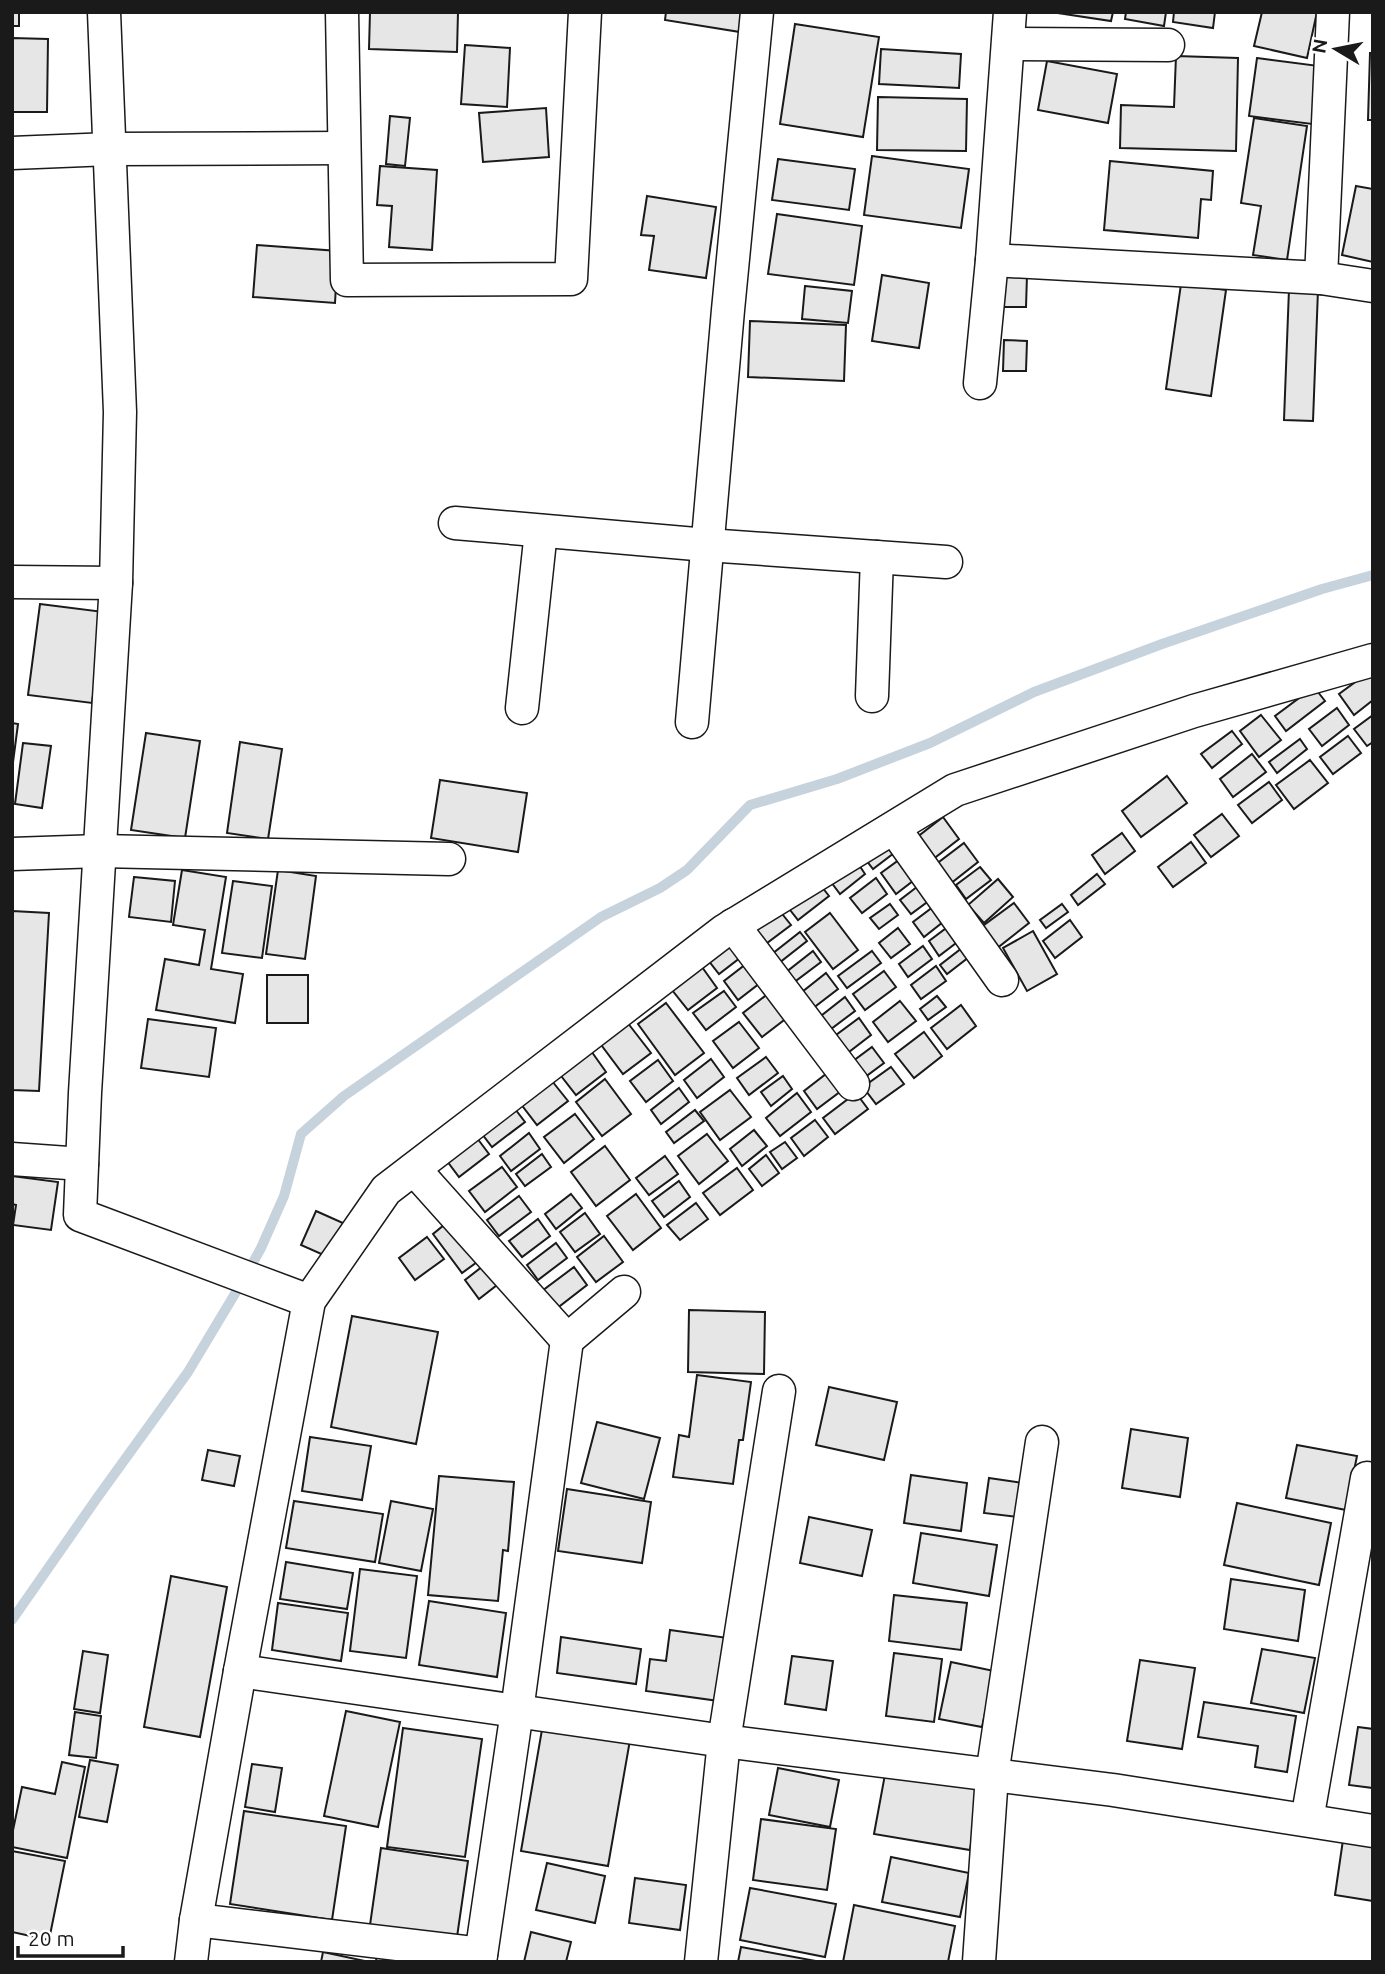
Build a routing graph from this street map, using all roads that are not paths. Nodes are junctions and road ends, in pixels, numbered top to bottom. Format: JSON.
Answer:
{"nodes":[{"id":1,"x":104,"y":12,"type":"edge"},
{"id":2,"x":342,"y":12,"type":"edge"},
{"id":3,"x":585,"y":12,"type":"edge"},
{"id":4,"x":757,"y":12,"type":"edge"},
{"id":5,"x":1010,"y":12,"type":"edge"},
{"id":6,"x":1333,"y":12,"type":"edge"},
{"id":7,"x":1009,"y":44,"type":"junction"},
{"id":8,"x":1168,"y":45,"type":"dead end"},
{"id":9,"x":344,"y":148,"type":"junction"},
{"id":10,"x":110,"y":149,"type":"junction"},
{"id":11,"x":12,"y":153,"type":"edge"},
{"id":12,"x":992,"y":260,"type":"junction"},
{"id":13,"x":1321,"y":278,"type":"junction"},
{"id":14,"x":1373,"y":286,"type":"edge"},
{"id":15,"x":980,"y":383,"type":"dead end"},
{"id":16,"x":455,"y":523,"type":"dead end"},
{"id":17,"x":541,"y":531,"type":"junction"},
{"id":18,"x":707,"y":545,"type":"junction"},
{"id":19,"x":877,"y":557,"type":"junction"},
{"id":20,"x":946,"y":562,"type":"dead end"},
{"id":21,"x":12,"y":582,"type":"edge"},
{"id":22,"x":116,"y":583,"type":"junction"},
{"id":23,"x":1373,"y":660,"type":"edge"},
{"id":24,"x":872,"y":696,"type":"dead end"},
{"id":25,"x":522,"y":708,"type":"dead end"},
{"id":26,"x":692,"y":722,"type":"dead end"},
{"id":27,"x":894,"y":828,"type":"junction"},
{"id":28,"x":100,"y":851,"type":"junction"},
{"id":29,"x":12,"y":854,"type":"edge"},
{"id":30,"x":449,"y":859,"type":"dead end"},
{"id":31,"x":733,"y":925,"type":"junction"},
{"id":32,"x":1002,"y":980,"type":"dead end"},
{"id":33,"x":853,"y":1084,"type":"dead end"},
{"id":34,"x":12,"y":1159,"type":"edge"},
{"id":35,"x":82,"y":1164,"type":"junction"},
{"id":36,"x":414,"y":1169,"type":"junction"},
{"id":37,"x":624,"y":1292,"type":"dead end"},
{"id":38,"x":309,"y":1301,"type":"junction"},
{"id":39,"x":567,"y":1340,"type":"junction"},
{"id":40,"x":779,"y":1391,"type":"dead end"},
{"id":41,"x":1042,"y":1442,"type":"dead end"},
{"id":42,"x":1367,"y":1478,"type":"dead end"},
{"id":43,"x":240,"y":1671,"type":"junction"},
{"id":44,"x":517,"y":1711,"type":"junction"},
{"id":45,"x":724,"y":1741,"type":"junction"},
{"id":46,"x":992,"y":1775,"type":"junction"},
{"id":47,"x":1307,"y":1821,"type":"junction"},
{"id":48,"x":1373,"y":1831,"type":"edge"},
{"id":49,"x":196,"y":1920,"type":"junction"},
{"id":50,"x":481,"y":1958,"type":"edge"},
{"id":51,"x":191,"y":1962,"type":"edge"},
{"id":52,"x":701,"y":1962,"type":"edge"},
{"id":53,"x":979,"y":1962,"type":"edge"}],
"edges":[{"from":1,"to":10,"type":"street"},
{"from":2,"to":9,"type":"street"},
{"from":3,"to":9,"type":"street"},
{"from":4,"to":18,"type":"street"},
{"from":5,"to":7,"type":"street"},
{"from":6,"to":13,"type":"street"},
{"from":7,"to":8,"type":"street"},
{"from":7,"to":12,"type":"street"},
{"from":9,"to":10,"type":"street"},
{"from":10,"to":11,"type":"street"},
{"from":10,"to":22,"type":"street"},
{"from":12,"to":13,"type":"street"},
{"from":12,"to":15,"type":"street"},
{"from":13,"to":14,"type":"street"},
{"from":16,"to":17,"type":"street"},
{"from":17,"to":18,"type":"street"},
{"from":17,"to":25,"type":"street"},
{"from":18,"to":19,"type":"street"},
{"from":18,"to":26,"type":"street"},
{"from":19,"to":20,"type":"street"},
{"from":19,"to":24,"type":"street"},
{"from":21,"to":22,"type":"street"},
{"from":22,"to":28,"type":"street"},
{"from":23,"to":27,"type":"street"},
{"from":27,"to":31,"type":"street"},
{"from":27,"to":32,"type":"street"},
{"from":28,"to":29,"type":"street"},
{"from":28,"to":30,"type":"street"},
{"from":28,"to":35,"type":"street"},
{"from":31,"to":33,"type":"street"},
{"from":31,"to":36,"type":"street"},
{"from":34,"to":35,"type":"street"},
{"from":35,"to":38,"type":"street"},
{"from":36,"to":38,"type":"street"},
{"from":36,"to":39,"type":"street"},
{"from":37,"to":39,"type":"street"},
{"from":38,"to":43,"type":"street"},
{"from":39,"to":44,"type":"street"},
{"from":40,"to":45,"type":"street"},
{"from":41,"to":46,"type":"street"},
{"from":42,"to":47,"type":"street"},
{"from":43,"to":44,"type":"street"},
{"from":43,"to":49,"type":"street"},
{"from":44,"to":45,"type":"street"},
{"from":44,"to":50,"type":"street"},
{"from":45,"to":46,"type":"street"},
{"from":45,"to":52,"type":"street"},
{"from":46,"to":47,"type":"street"},
{"from":46,"to":53,"type":"street"},
{"from":47,"to":48,"type":"street"},
{"from":49,"to":50,"type":"street"},
{"from":49,"to":51,"type":"street"}]}
